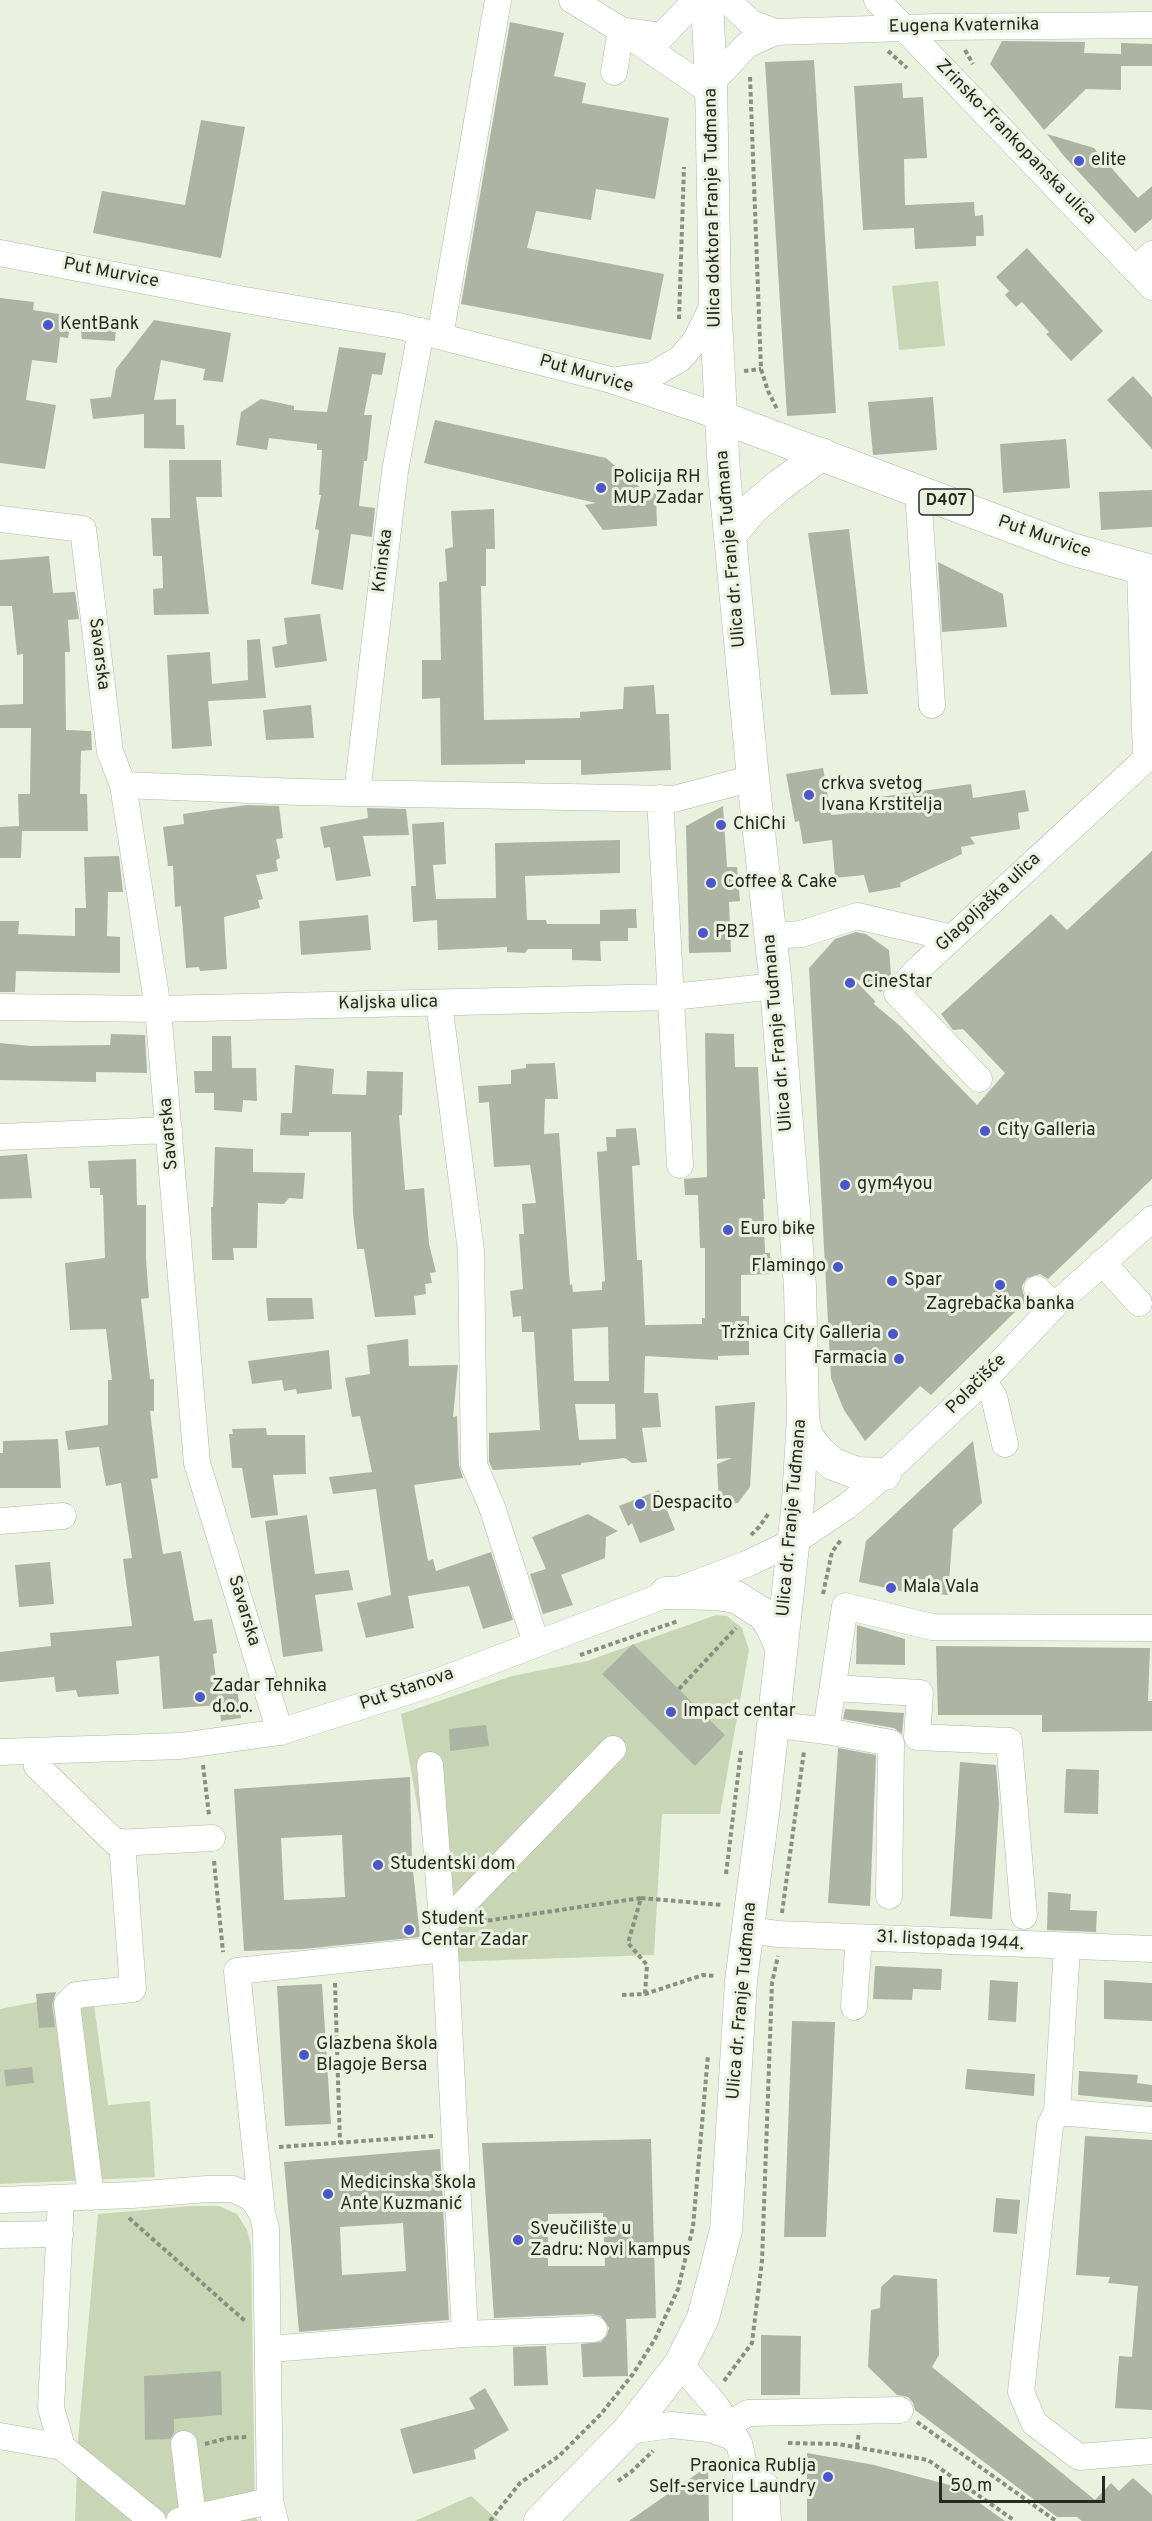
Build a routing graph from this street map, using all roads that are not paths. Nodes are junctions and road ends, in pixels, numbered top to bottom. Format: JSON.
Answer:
{"nodes":[{"id":1,"x":498,"y":0,"type":"edge"},
{"id":2,"x":572,"y":0,"type":"edge"},
{"id":3,"x":696,"y":0,"type":"edge"},
{"id":4,"x":707,"y":0,"type":"edge"},
{"id":5,"x":728,"y":0,"type":"edge"},
{"id":6,"x":877,"y":0,"type":"edge"},
{"id":7,"x":1152,"y":25,"type":"edge"},
{"id":8,"x":905,"y":29,"type":"junction"},
{"id":9,"x":621,"y":30,"type":"junction"},
{"id":10,"x":775,"y":32,"type":"junction"},
{"id":11,"x":614,"y":72,"type":"dead end"},
{"id":12,"x":711,"y":88,"type":"junction"},
{"id":13,"x":0,"y":253,"type":"edge"},
{"id":14,"x":1147,"y":270,"type":"edge"},
{"id":15,"x":715,"y":301,"type":"junction"},
{"id":16,"x":431,"y":333,"type":"junction"},
{"id":17,"x":611,"y":380,"type":"junction"},
{"id":18,"x":721,"y":417,"type":"junction"},
{"id":19,"x":822,"y":454,"type":"junction"},
{"id":20,"x":918,"y":491,"type":"junction"},
{"id":21,"x":0,"y":519,"type":"edge"},
{"id":22,"x":730,"y":535,"type":"junction"},
{"id":23,"x":1146,"y":570,"type":"edge"},
{"id":24,"x":932,"y":705,"type":"dead end"},
{"id":25,"x":1149,"y":760,"type":"edge"},
{"id":26,"x":753,"y":778,"type":"junction"},
{"id":27,"x":123,"y":785,"type":"junction"},
{"id":28,"x":357,"y":793,"type":"junction"},
{"id":29,"x":660,"y":798,"type":"junction"},
{"id":30,"x":771,"y":936,"type":"junction"},
{"id":31,"x":952,"y":938,"type":"junction"},
{"id":32,"x":776,"y":986,"type":"junction"},
{"id":33,"x":672,"y":997,"type":"junction"},
{"id":34,"x":439,"y":1003,"type":"junction"},
{"id":35,"x":0,"y":1007,"type":"edge"},
{"id":36,"x":158,"y":1009,"type":"junction"},
{"id":37,"x":979,"y":1080,"type":"dead end"},
{"id":38,"x":169,"y":1130,"type":"junction"},
{"id":39,"x":0,"y":1137,"type":"edge"},
{"id":40,"x":680,"y":1165,"type":"dead end"},
{"id":41,"x":1152,"y":1219,"type":"edge"},
{"id":42,"x":1102,"y":1262,"type":"junction"},
{"id":43,"x":1139,"y":1303,"type":"dead end"},
{"id":44,"x":983,"y":1381,"type":"junction"},
{"id":45,"x":803,"y":1416,"type":"junction"},
{"id":46,"x":1005,"y":1444,"type":"dead end"},
{"id":47,"x":885,"y":1473,"type":"junction"},
{"id":48,"x":63,"y":1516,"type":"dead end"},
{"id":49,"x":0,"y":1521,"type":"edge"},
{"id":50,"x":795,"y":1541,"type":"junction"},
{"id":51,"x":674,"y":1606,"type":"junction"},
{"id":52,"x":1152,"y":1628,"type":"edge"},
{"id":53,"x":536,"y":1643,"type":"junction"},
{"id":54,"x":781,"y":1647,"type":"junction"},
{"id":55,"x":832,"y":1688,"type":"junction"},
{"id":56,"x":771,"y":1724,"type":"junction"},
{"id":57,"x":280,"y":1732,"type":"junction"},
{"id":58,"x":815,"y":1737,"type":"junction"},
{"id":59,"x":613,"y":1749,"type":"dead end"},
{"id":60,"x":0,"y":1752,"type":"edge"},
{"id":61,"x":430,"y":1765,"type":"dead end"},
{"id":62,"x":37,"y":1766,"type":"dead end"},
{"id":63,"x":212,"y":1838,"type":"dead end"},
{"id":64,"x":122,"y":1842,"type":"junction"},
{"id":65,"x":889,"y":1896,"type":"dead end"},
{"id":66,"x":1024,"y":1916,"type":"dead end"},
{"id":67,"x":734,"y":1924,"type":"junction"},
{"id":68,"x":444,"y":1937,"type":"junction"},
{"id":69,"x":855,"y":1938,"type":"junction"},
{"id":70,"x":1067,"y":1947,"type":"junction"},
{"id":71,"x":1152,"y":1949,"type":"edge"},
{"id":72,"x":854,"y":2007,"type":"dead end"},
{"id":73,"x":1057,"y":2112,"type":"junction"},
{"id":74,"x":1152,"y":2120,"type":"edge"},
{"id":75,"x":98,"y":2197,"type":"junction"},
{"id":76,"x":61,"y":2198,"type":"junction"},
{"id":77,"x":0,"y":2200,"type":"edge"},
{"id":78,"x":262,"y":2213,"type":"junction"},
{"id":79,"x":60,"y":2234,"type":"junction"},
{"id":80,"x":0,"y":2235,"type":"edge"},
{"id":81,"x":594,"y":2329,"type":"dead end"},
{"id":82,"x":465,"y":2334,"type":"junction"},
{"id":83,"x":269,"y":2344,"type":"junction"},
{"id":84,"x":680,"y":2364,"type":"junction"},
{"id":85,"x":900,"y":2410,"type":"road end"},
{"id":86,"x":628,"y":2431,"type":"junction"},
{"id":87,"x":733,"y":2434,"type":"junction"},
{"id":88,"x":0,"y":2436,"type":"edge"},
{"id":89,"x":192,"y":2445,"type":"road end"},
{"id":90,"x":62,"y":2447,"type":"junction"},
{"id":91,"x":1152,"y":2451,"type":"edge"},
{"id":92,"x":746,"y":2473,"type":"junction"},
{"id":93,"x":273,"y":2511,"type":"edge"},
{"id":94,"x":186,"y":2519,"type":"edge"},
{"id":95,"x":153,"y":2521,"type":"edge"},
{"id":96,"x":540,"y":2521,"type":"edge"},
{"id":97,"x":746,"y":2521,"type":"edge"},
{"id":98,"x":768,"y":2521,"type":"edge"}],
"edges":[{"from":1,"to":16,"type":"street","name":"Kninska"},
{"from":2,"to":9,"type":"street"},
{"from":3,"to":9,"type":"street"},
{"from":4,"to":12,"type":"main road","name":"Ulica doktora Franje Tuđmana"},
{"from":5,"to":10,"type":"street","name":"Eugena Kvaternika"},
{"from":6,"to":8,"type":"street","name":"Zrinsko-Frankopanska ulica"},
{"from":7,"to":8,"type":"street","name":"Eugena Kvaternika"},
{"from":8,"to":10,"type":"street","name":"Eugena Kvaternika"},
{"from":8,"to":14,"type":"street","name":"Zrinsko-Frankopanska ulica"},
{"from":9,"to":11,"type":"street"},
{"from":9,"to":12,"type":"street"},
{"from":10,"to":12,"type":"street","name":"Eugena Kvaternika"},
{"from":12,"to":15,"type":"main road","name":"Ulica doktora Franje Tuđmana"},
{"from":13,"to":16,"type":"street","name":"Put Murvice"},
{"from":15,"to":17,"type":"street"},
{"from":15,"to":18,"type":"main road","name":"Ulica doktora Franje Tuđmana"},
{"from":16,"to":17,"type":"street","name":"Put Murvice"},
{"from":16,"to":28,"type":"street","name":"Kninska"},
{"from":17,"to":18,"type":"street","name":"Put Murvice"},
{"from":18,"to":19,"type":"main road","name":"Put Murvice","number":"D407"},
{"from":18,"to":22,"type":"main road","name":"Ulica dr. Franje Tuđmana"},
{"from":19,"to":20,"type":"main road","name":"Put Murvice","number":"D407"},
{"from":19,"to":22,"type":"main road"},
{"from":20,"to":23,"type":"main road","name":"Put Murvice","number":"D407"},
{"from":20,"to":24,"type":"street"},
{"from":21,"to":27,"type":"street","name":"Savarska"},
{"from":22,"to":26,"type":"main road","name":"Ulica dr. Franje Tuđmana"},
{"from":23,"to":25,"type":"street","name":"Glagoljaška ulica"},
{"from":25,"to":31,"type":"street","name":"Glagoljaška ulica"},
{"from":26,"to":29,"type":"street"},
{"from":26,"to":30,"type":"main road","name":"Ulica dr. Franje Tuđmana"},
{"from":27,"to":28,"type":"street"},
{"from":27,"to":36,"type":"street","name":"Savarska"},
{"from":28,"to":29,"type":"street"},
{"from":29,"to":33,"type":"street"},
{"from":30,"to":31,"type":"street"},
{"from":30,"to":32,"type":"main road","name":"Ulica dr. Franje Tuđmana"},
{"from":31,"to":37,"type":"street","name":"Glagoljaška ulica"},
{"from":32,"to":33,"type":"street","name":"Kaljska ulica"},
{"from":32,"to":45,"type":"main road","name":"Ulica dr. Franje Tuđmana"},
{"from":33,"to":34,"type":"street","name":"Kaljska ulica"},
{"from":33,"to":40,"type":"street"},
{"from":34,"to":36,"type":"street","name":"Kaljska ulica"},
{"from":34,"to":53,"type":"street"},
{"from":35,"to":36,"type":"street","name":"Kaljska ulica"},
{"from":36,"to":38,"type":"street","name":"Savarska"},
{"from":38,"to":39,"type":"street"},
{"from":38,"to":57,"type":"street","name":"Savarska"},
{"from":41,"to":42,"type":"street","name":"Polačišće"},
{"from":42,"to":43,"type":"street"},
{"from":42,"to":44,"type":"street","name":"Polačišće"},
{"from":44,"to":46,"type":"street"},
{"from":44,"to":47,"type":"street","name":"Polačišće"},
{"from":45,"to":47,"type":"main road"},
{"from":45,"to":50,"type":"main road","name":"Ulica dr. Franje Tuđmana"},
{"from":47,"to":50,"type":"street","name":"Polačišće"},
{"from":48,"to":49,"type":"street"},
{"from":50,"to":51,"type":"street","name":"Put Stanova"},
{"from":50,"to":54,"type":"main road","name":"Ulica dr. Franje Tuđmana"},
{"from":51,"to":53,"type":"street","name":"Put Stanova"},
{"from":51,"to":54,"type":"main road"},
{"from":52,"to":55,"type":"street"},
{"from":53,"to":57,"type":"street","name":"Put Stanova"},
{"from":54,"to":56,"type":"main road","name":"Ulica dr. Franje Tuđmana"},
{"from":55,"to":58,"type":"street"},
{"from":55,"to":66,"type":"street"},
{"from":56,"to":58,"type":"street"},
{"from":56,"to":67,"type":"main road","name":"Ulica dr. Franje Tuđmana"},
{"from":57,"to":60,"type":"street","name":"Put Stanova"},
{"from":58,"to":65,"type":"street"},
{"from":59,"to":68,"type":"street"},
{"from":61,"to":68,"type":"street"},
{"from":62,"to":64,"type":"street"},
{"from":63,"to":64,"type":"street"},
{"from":64,"to":75,"type":"street"},
{"from":67,"to":69,"type":"street","name":"31. listopada 1944."},
{"from":67,"to":84,"type":"main road","name":"Ulica dr. Franje Tuđmana"},
{"from":68,"to":78,"type":"street"},
{"from":68,"to":82,"type":"street"},
{"from":69,"to":70,"type":"street","name":"31. listopada 1944."},
{"from":69,"to":72,"type":"street"},
{"from":70,"to":71,"type":"street","name":"31. listopada 1944."},
{"from":70,"to":73,"type":"street"},
{"from":73,"to":74,"type":"street"},
{"from":73,"to":91,"type":"street"},
{"from":75,"to":76,"type":"street"},
{"from":75,"to":78,"type":"street"},
{"from":76,"to":77,"type":"street"},
{"from":76,"to":79,"type":"street"},
{"from":78,"to":83,"type":"street"},
{"from":79,"to":80,"type":"street"},
{"from":79,"to":90,"type":"street"},
{"from":81,"to":82,"type":"street"},
{"from":82,"to":83,"type":"street"},
{"from":83,"to":93,"type":"street"},
{"from":84,"to":86,"type":"main road","name":"Ulica dr. Franje Tuđmana"},
{"from":84,"to":87,"type":"street"},
{"from":85,"to":87,"type":"street"},
{"from":86,"to":87,"type":"street"},
{"from":86,"to":96,"type":"main road","name":"Ulica dr. Franje Tuđmana"},
{"from":87,"to":92,"type":"street"},
{"from":88,"to":90,"type":"street"},
{"from":89,"to":94,"type":"street"},
{"from":90,"to":95,"type":"street"},
{"from":92,"to":97,"type":"street"},
{"from":92,"to":98,"type":"street"},
{"from":93,"to":94,"type":"street"}]}
